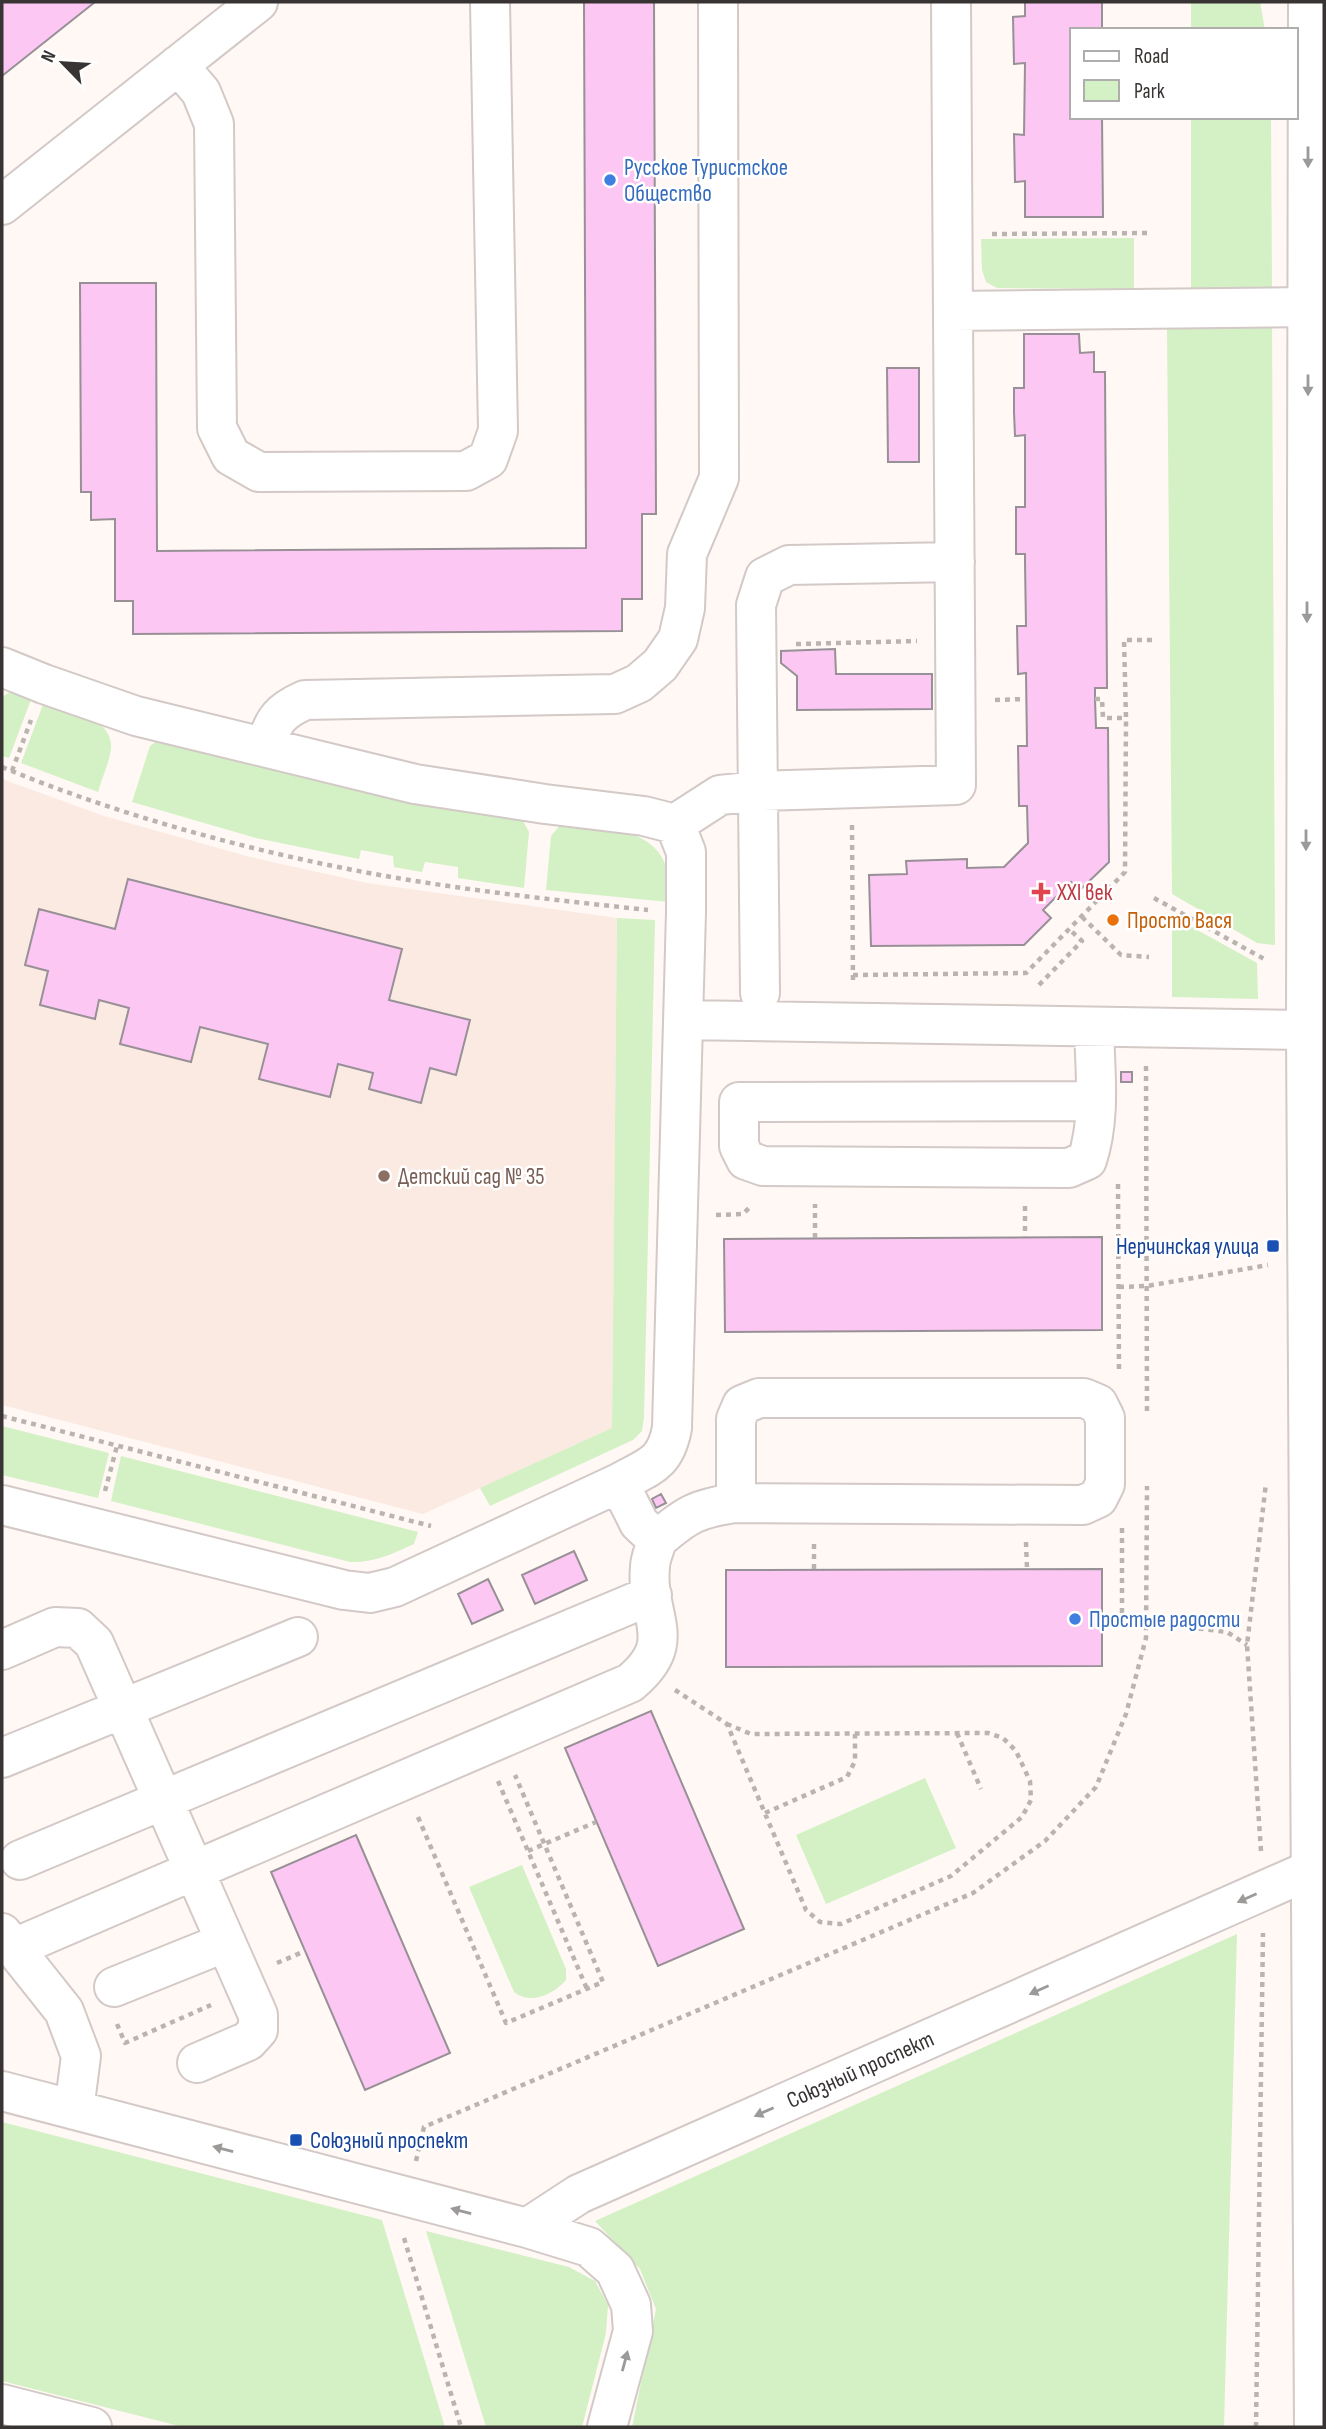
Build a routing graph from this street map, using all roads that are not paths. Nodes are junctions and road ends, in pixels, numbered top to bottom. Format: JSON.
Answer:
{"nodes":[{"id":1,"x":258,"y":2,"type":"edge"},
{"id":2,"x":490,"y":2,"type":"edge"},
{"id":3,"x":718,"y":2,"type":"edge"},
{"id":4,"x":951,"y":2,"type":"edge"},
{"id":5,"x":1308,"y":2,"type":"edge"},
{"id":6,"x":178,"y":65,"type":"junction"},
{"id":7,"x":2,"y":205,"type":"edge"},
{"id":8,"x":1308,"y":307,"type":"junction"},
{"id":9,"x":953,"y":311,"type":"junction"},
{"id":10,"x":955,"y":562,"type":"junction"},
{"id":11,"x":2,"y":667,"type":"edge"},
{"id":12,"x":266,"y":746,"type":"junction"},
{"id":13,"x":758,"y":791,"type":"junction"},
{"id":14,"x":675,"y":824,"type":"junction"},
{"id":15,"x":760,"y":993,"type":"dead end"},
{"id":16,"x":684,"y":1020,"type":"junction"},
{"id":17,"x":1094,"y":1027,"type":"junction"},
{"id":18,"x":1306,"y":1030,"type":"junction"},
{"id":19,"x":1095,"y":1101,"type":"junction"},
{"id":20,"x":681,"y":1102,"type":"junction"},
{"id":21,"x":739,"y":1102,"type":"junction"},
{"id":22,"x":619,"y":1483,"type":"junction"},
{"id":23,"x":736,"y":1503,"type":"junction"},
{"id":24,"x":2,"y":1505,"type":"edge"},
{"id":25,"x":657,"y":1540,"type":"junction"},
{"id":26,"x":652,"y":1595,"type":"junction"},
{"id":27,"x":299,"y":1637,"type":"dead end"},
{"id":28,"x":2,"y":1650,"type":"edge"},
{"id":29,"x":123,"y":1707,"type":"junction"},
{"id":30,"x":2,"y":1758,"type":"edge"},
{"id":31,"x":163,"y":1799,"type":"junction"},
{"id":32,"x":20,"y":1860,"type":"dead end"},
{"id":33,"x":194,"y":1870,"type":"junction"},
{"id":34,"x":1310,"y":1870,"type":"junction"},
{"id":35,"x":8,"y":1940,"type":"edge"},
{"id":36,"x":226,"y":1942,"type":"junction"},
{"id":37,"x":114,"y":1987,"type":"dead end"},
{"id":38,"x":197,"y":2063,"type":"dead end"},
{"id":39,"x":2,"y":2091,"type":"edge"},
{"id":40,"x":74,"y":2110,"type":"junction"},
{"id":41,"x":527,"y":2228,"type":"junction"},
{"id":42,"x":2,"y":2404,"type":"edge"},
{"id":43,"x":71,"y":2425,"type":"edge"},
{"id":44,"x":607,"y":2427,"type":"edge"},
{"id":45,"x":1314,"y":2427,"type":"edge"}],
"edges":[{"from":1,"to":6,"type":"main road"},
{"from":2,"to":6,"type":"main road"},
{"from":3,"to":12,"type":"main road"},
{"from":4,"to":9,"type":"main road"},
{"from":5,"to":8,"type":"main road","one_way":true},
{"from":6,"to":7,"type":"main road"},
{"from":8,"to":9,"type":"main road"},
{"from":8,"to":18,"type":"main road","one_way":true},
{"from":9,"to":10,"type":"main road"},
{"from":10,"to":13,"type":"main road"},
{"from":10,"to":13,"type":"main road"},
{"from":11,"to":12,"type":"main road"},
{"from":12,"to":14,"type":"main road"},
{"from":13,"to":14,"type":"main road"},
{"from":13,"to":15,"type":"main road"},
{"from":14,"to":16,"type":"main road"},
{"from":16,"to":17,"type":"main road"},
{"from":16,"to":20,"type":"main road"},
{"from":17,"to":18,"type":"main road"},
{"from":17,"to":19,"type":"main road"},
{"from":18,"to":34,"type":"main road"},
{"from":19,"to":21,"type":"main road"},
{"from":19,"to":21,"type":"main road"},
{"from":20,"to":21,"type":"main road"},
{"from":20,"to":22,"type":"main road"},
{"from":22,"to":24,"type":"main road"},
{"from":22,"to":25,"type":"main road"},
{"from":23,"to":23,"type":"main road"},
{"from":23,"to":25,"type":"main road"},
{"from":25,"to":26,"type":"main road"},
{"from":26,"to":31,"type":"main road"},
{"from":26,"to":33,"type":"main road"},
{"from":27,"to":29,"type":"main road"},
{"from":28,"to":29,"type":"main road"},
{"from":29,"to":30,"type":"main road"},
{"from":29,"to":31,"type":"main road"},
{"from":31,"to":32,"type":"main road"},
{"from":31,"to":33,"type":"main road"},
{"from":33,"to":35,"type":"main road"},
{"from":33,"to":36,"type":"main road"},
{"from":34,"to":41,"type":"main road","name":"Союзный проспект","one_way":true},
{"from":34,"to":45,"type":"main road"},
{"from":35,"to":40,"type":"main road"},
{"from":36,"to":37,"type":"main road"},
{"from":36,"to":38,"type":"main road"},
{"from":39,"to":40,"type":"main road"},
{"from":41,"to":40,"type":"main road","one_way":true},
{"from":44,"to":41,"type":"main road","one_way":true},
{"from":42,"to":43,"type":"main road"}]}
